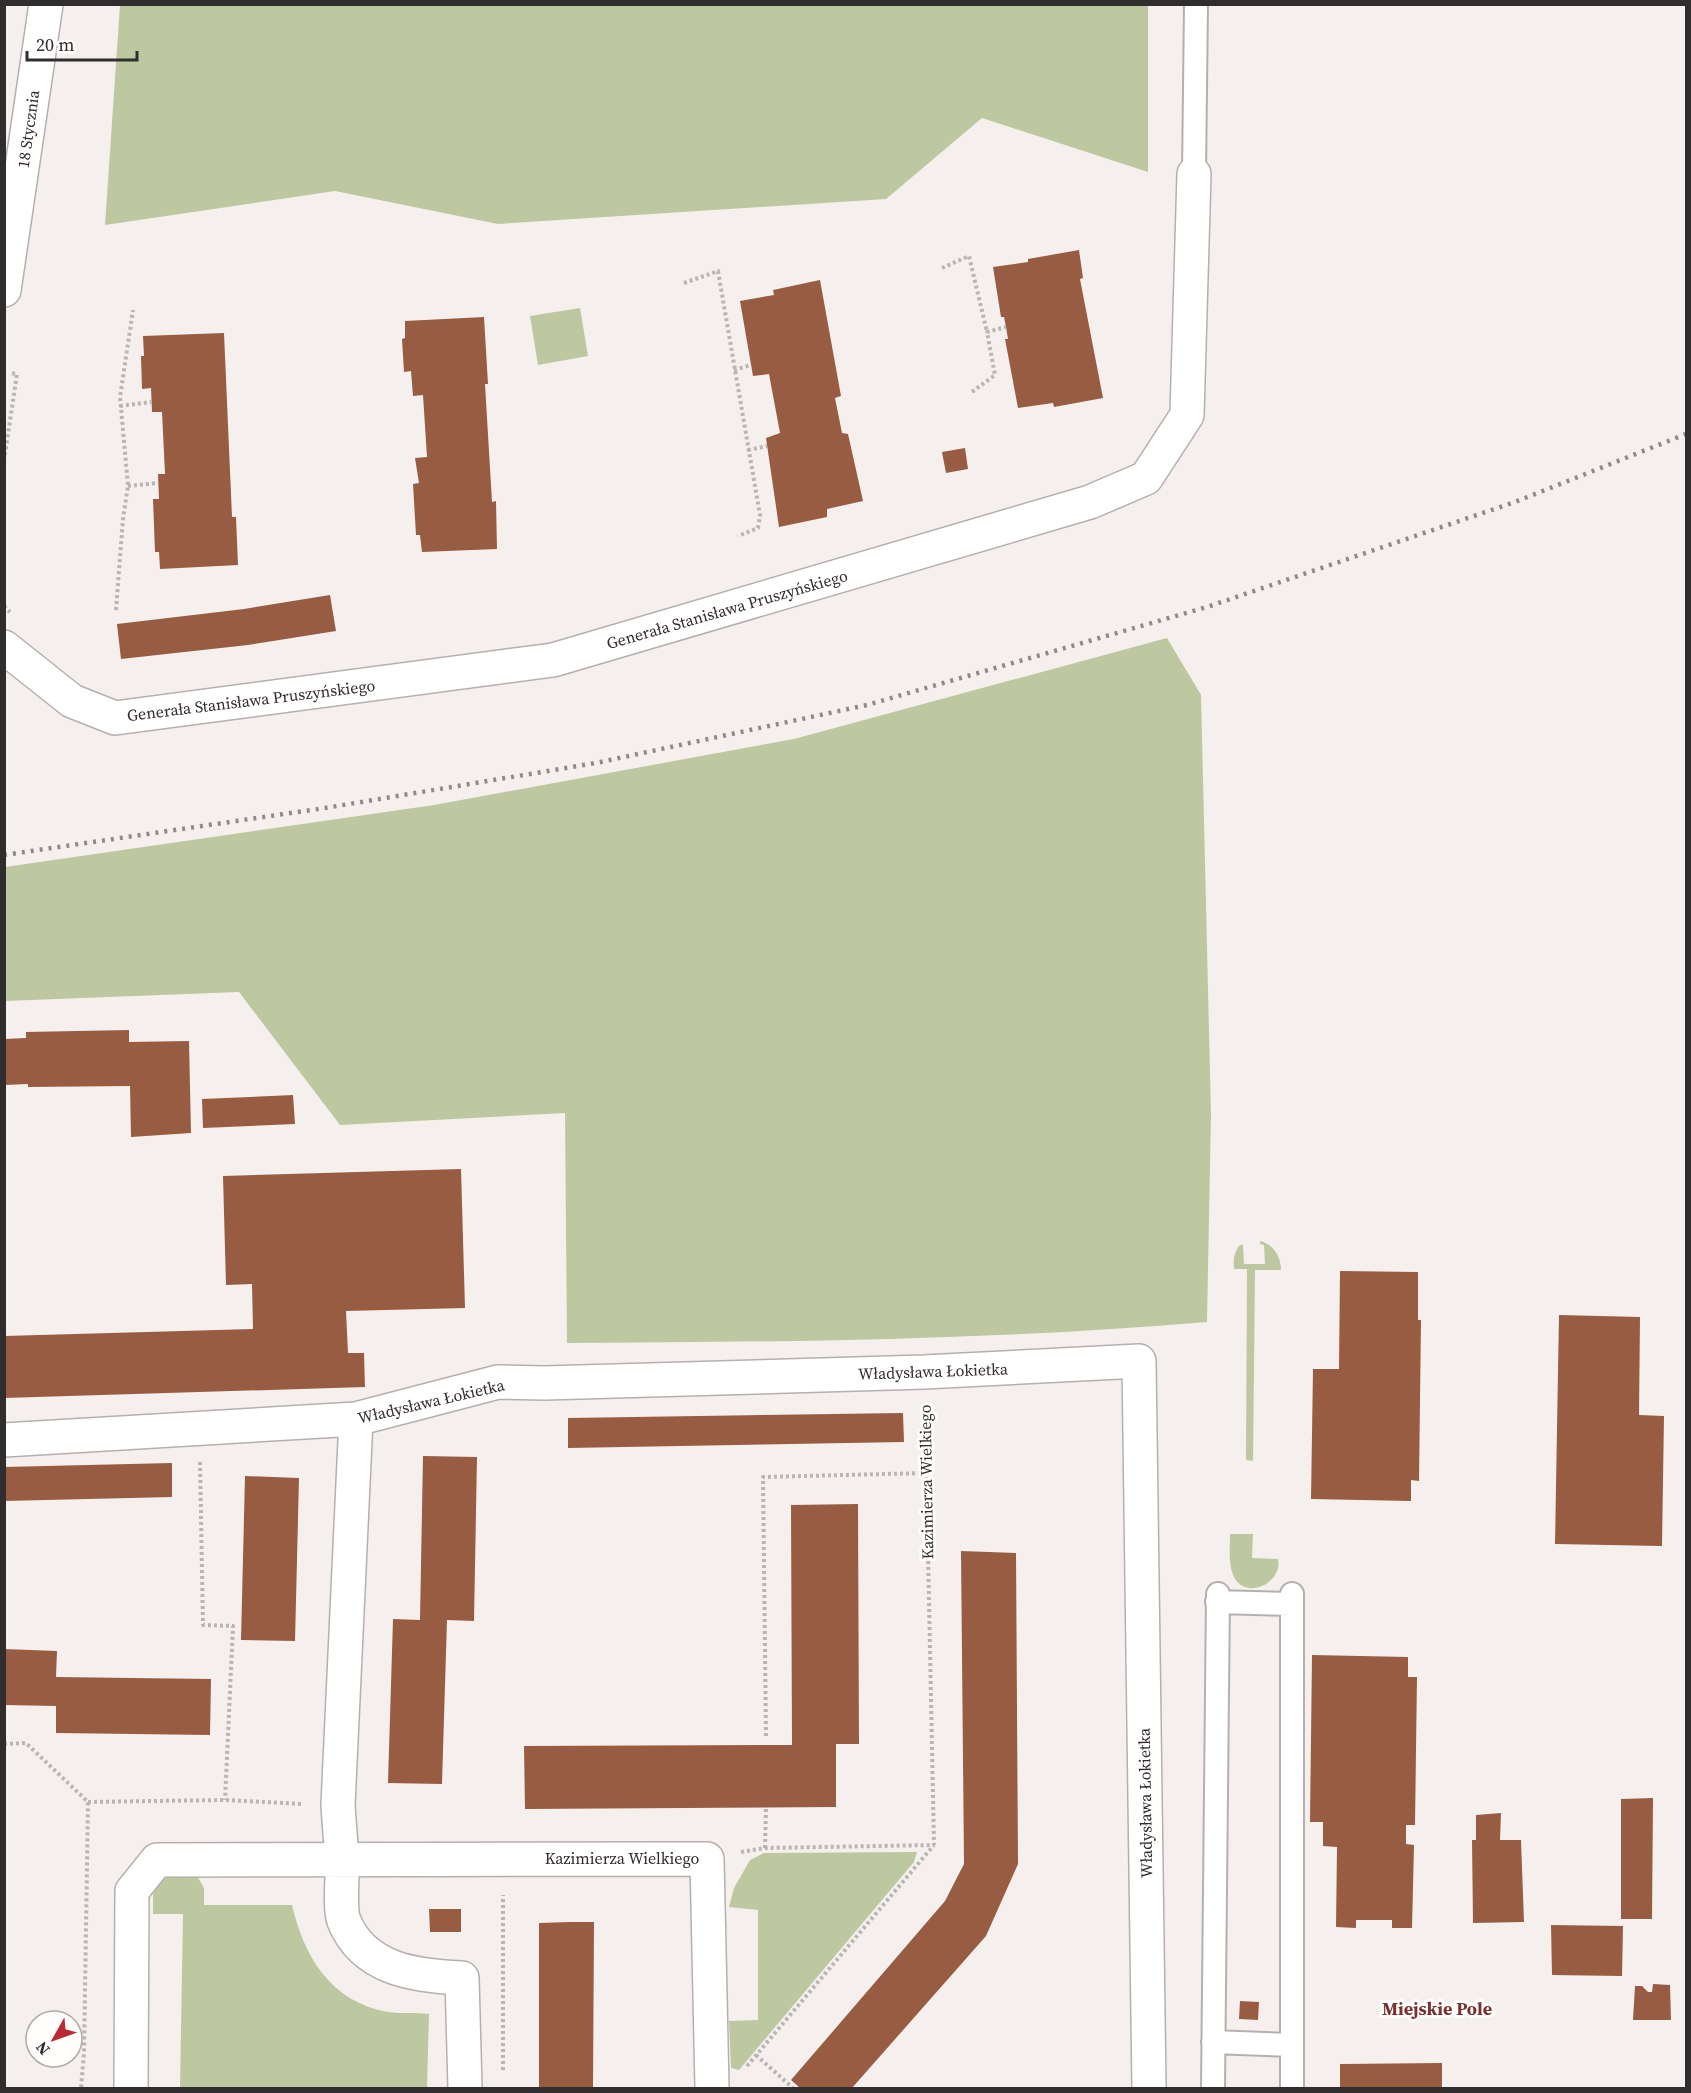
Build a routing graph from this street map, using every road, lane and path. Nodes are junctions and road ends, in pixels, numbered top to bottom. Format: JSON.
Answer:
{"nodes":[{"id":1,"x":46,"y":4,"type":"edge"},
{"id":2,"x":1196,"y":4,"type":"edge"},
{"id":3,"x":1194,"y":174,"type":"joint"},
{"id":4,"x":942,"y":268,"type":"dead end"},
{"id":5,"x":684,"y":284,"type":"dead end"},
{"id":6,"x":4,"y":290,"type":"edge"},
{"id":7,"x":133,"y":310,"type":"dead end"},
{"id":8,"x":1006,"y":327,"type":"dead end"},
{"id":9,"x":987,"y":332,"type":"junction"},
{"id":10,"x":751,"y":365,"type":"dead end"},
{"id":11,"x":734,"y":370,"type":"junction"},
{"id":12,"x":11,"y":373,"type":"dead end"},
{"id":13,"x":972,"y":392,"type":"dead end"},
{"id":14,"x":152,"y":402,"type":"dead end"},
{"id":15,"x":120,"y":406,"type":"junction"},
{"id":16,"x":767,"y":446,"type":"dead end"},
{"id":17,"x":748,"y":450,"type":"junction"},
{"id":18,"x":4,"y":461,"type":"edge"},
{"id":19,"x":158,"y":483,"type":"dead end"},
{"id":20,"x":128,"y":486,"type":"junction"},
{"id":21,"x":738,"y":536,"type":"dead end"},
{"id":22,"x":4,"y":606,"type":"edge"},
{"id":23,"x":116,"y":610,"type":"dead end"},
{"id":24,"x":13,"y":614,"type":"dead end"},
{"id":25,"x":4,"y":647,"type":"edge"},
{"id":26,"x":924,"y":1372,"type":"junction"},
{"id":27,"x":356,"y":1419,"type":"junction"},
{"id":28,"x":200,"y":1430,"type":"junction"},
{"id":29,"x":4,"y":1440,"type":"edge"},
{"id":30,"x":926,"y":1473,"type":"junction"},
{"id":31,"x":766,"y":1736,"type":"dead end"},
{"id":32,"x":4,"y":1744,"type":"edge"},
{"id":33,"x":225,"y":1800,"type":"junction"},
{"id":34,"x":88,"y":1802,"type":"junction"},
{"id":35,"x":338,"y":1805,"type":"junction"},
{"id":36,"x":766,"y":1807,"type":"dead end"},
{"id":37,"x":934,"y":1845,"type":"junction"},
{"id":38,"x":765,"y":1848,"type":"junction"},
{"id":39,"x":503,"y":1858,"type":"junction"},
{"id":40,"x":707,"y":1858,"type":"junction"},
{"id":41,"x":342,"y":1861,"type":"junction"},
{"id":42,"x":1213,"y":2042,"type":"junction"},
{"id":43,"x":1292,"y":2045,"type":"junction"},
{"id":44,"x":503,"y":2077,"type":"dead end"},
{"id":45,"x":81,"y":2088,"type":"edge"},
{"id":46,"x":131,"y":2088,"type":"edge"},
{"id":47,"x":465,"y":2088,"type":"edge"},
{"id":48,"x":712,"y":2088,"type":"edge"},
{"id":49,"x":793,"y":2088,"type":"edge"},
{"id":50,"x":1149,"y":2088,"type":"edge"},
{"id":51,"x":1213,"y":2088,"type":"edge"},
{"id":52,"x":1292,"y":2088,"type":"edge"}],
"edges":[{"from":1,"to":6,"type":"street","name":"18 Stycznia"},
{"from":2,"to":3,"type":"lane"},
{"from":3,"to":25,"type":"street","name":"Generała Stanisława Pruszyńskiego"},
{"from":4,"to":9,"type":"path"},
{"from":5,"to":11,"type":"path"},
{"from":7,"to":15,"type":"path"},
{"from":8,"to":9,"type":"path"},
{"from":9,"to":13,"type":"path"},
{"from":10,"to":11,"type":"path"},
{"from":11,"to":17,"type":"path"},
{"from":12,"to":18,"type":"path"},
{"from":14,"to":15,"type":"path"},
{"from":15,"to":20,"type":"path"},
{"from":16,"to":17,"type":"path"},
{"from":17,"to":21,"type":"path"},
{"from":19,"to":20,"type":"path"},
{"from":20,"to":23,"type":"path"},
{"from":22,"to":24,"type":"path"},
{"from":26,"to":27,"type":"street","name":"Władysława Łokietka"},
{"from":26,"to":30,"type":"path","name":"Kazimierza Wielkiego"},
{"from":26,"to":50,"type":"street","name":"Władysława Łokietka"},
{"from":27,"to":28,"type":"street","name":"Władysława Łokietka"},
{"from":27,"to":35,"type":"street"},
{"from":28,"to":29,"type":"street","name":"Władysława Łokietka"},
{"from":28,"to":33,"type":"path"},
{"from":30,"to":31,"type":"path"},
{"from":30,"to":37,"type":"path","name":"Kazimierza Wielkiego"},
{"from":32,"to":34,"type":"path"},
{"from":33,"to":34,"type":"path"},
{"from":33,"to":35,"type":"path"},
{"from":34,"to":45,"type":"path"},
{"from":35,"to":41,"type":"street"},
{"from":36,"to":38,"type":"path"},
{"from":37,"to":38,"type":"path"},
{"from":37,"to":49,"type":"path"},
{"from":38,"to":40,"type":"path"},
{"from":39,"to":40,"type":"street","name":"Kazimierza Wielkiego"},
{"from":39,"to":41,"type":"street","name":"Kazimierza Wielkiego"},
{"from":39,"to":44,"type":"path"},
{"from":40,"to":48,"type":"street","name":"Kazimierza Wielkiego"},
{"from":41,"to":46,"type":"street","name":"Kazimierza Wielkiego"},
{"from":41,"to":47,"type":"street"},
{"from":42,"to":43,"type":"lane"},
{"from":42,"to":43,"type":"lane"},
{"from":42,"to":51,"type":"lane"},
{"from":43,"to":52,"type":"lane"}]}
